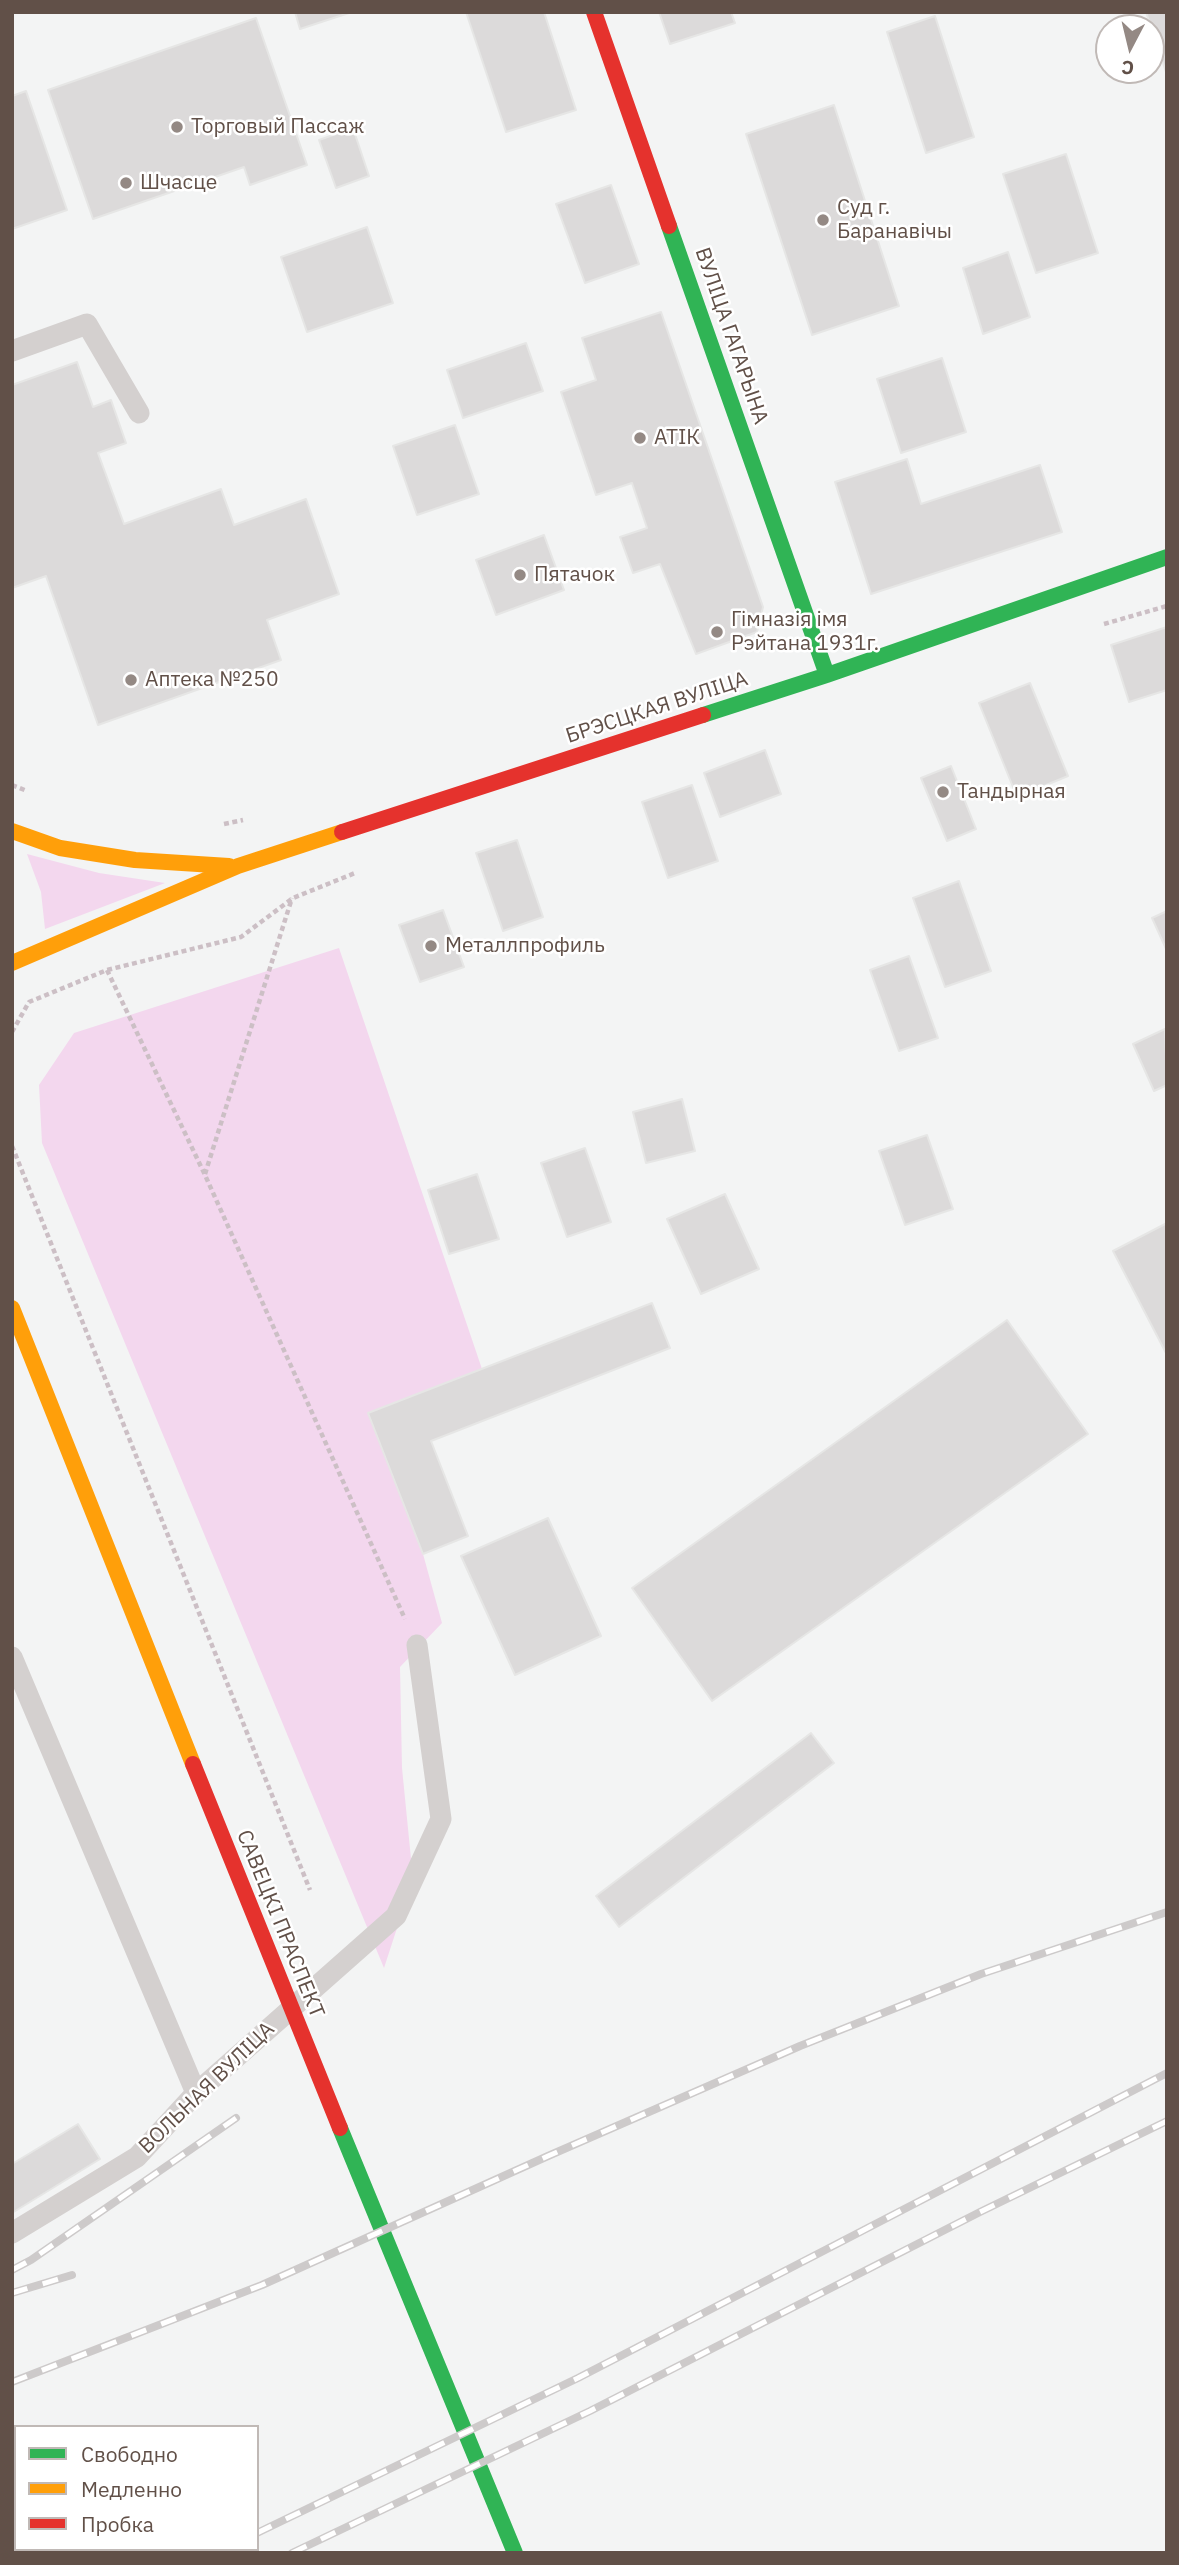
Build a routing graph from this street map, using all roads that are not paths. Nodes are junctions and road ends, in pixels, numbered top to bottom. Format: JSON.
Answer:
{"nodes":[{"id":1,"x":594,"y":12,"type":"edge"},
{"id":2,"x":12,"y":351,"type":"edge"},
{"id":3,"x":139,"y":413,"type":"dead end"},
{"id":4,"x":1167,"y":557,"type":"edge"},
{"id":5,"x":827,"y":675,"type":"junction"},
{"id":6,"x":12,"y":831,"type":"edge"},
{"id":7,"x":238,"y":866,"type":"junction"},
{"id":8,"x":12,"y":963,"type":"edge"},
{"id":9,"x":12,"y":1308,"type":"edge"},
{"id":10,"x":417,"y":1645,"type":"road end"},
{"id":11,"x":12,"y":1657,"type":"edge"},
{"id":12,"x":196,"y":2093,"type":"junction"},
{"id":13,"x":12,"y":2232,"type":"edge"},
{"id":14,"x":515,"y":2553,"type":"edge"}],
"edges":[{"from":1,"to":5,"type":"main road","name":"ВУЛІЦА ГАГАРЫНА"},
{"from":2,"to":3,"type":"lane"},
{"from":4,"to":5,"type":"main road","name":"БРЭСЦКАЯ ВУЛІЦА"},
{"from":5,"to":7,"type":"main road","name":"БРЭСЦКАЯ ВУЛІЦА"},
{"from":6,"to":7,"type":"main road","name":"БРЭСЦКАЯ ВУЛІЦА"},
{"from":7,"to":8,"type":"main road","name":"БРЭСЦКАЯ ВУЛІЦА"},
{"from":9,"to":14,"type":"main road","name":"САВЕЦКІ ПРАСПЕКТ"},
{"from":10,"to":12,"type":"lane","name":"ВОЛЬНАЯ ВУЛІЦА"},
{"from":11,"to":12,"type":"lane"},
{"from":12,"to":13,"type":"lane","name":"ВОЛЬНАЯ ВУЛІЦА"}]}
